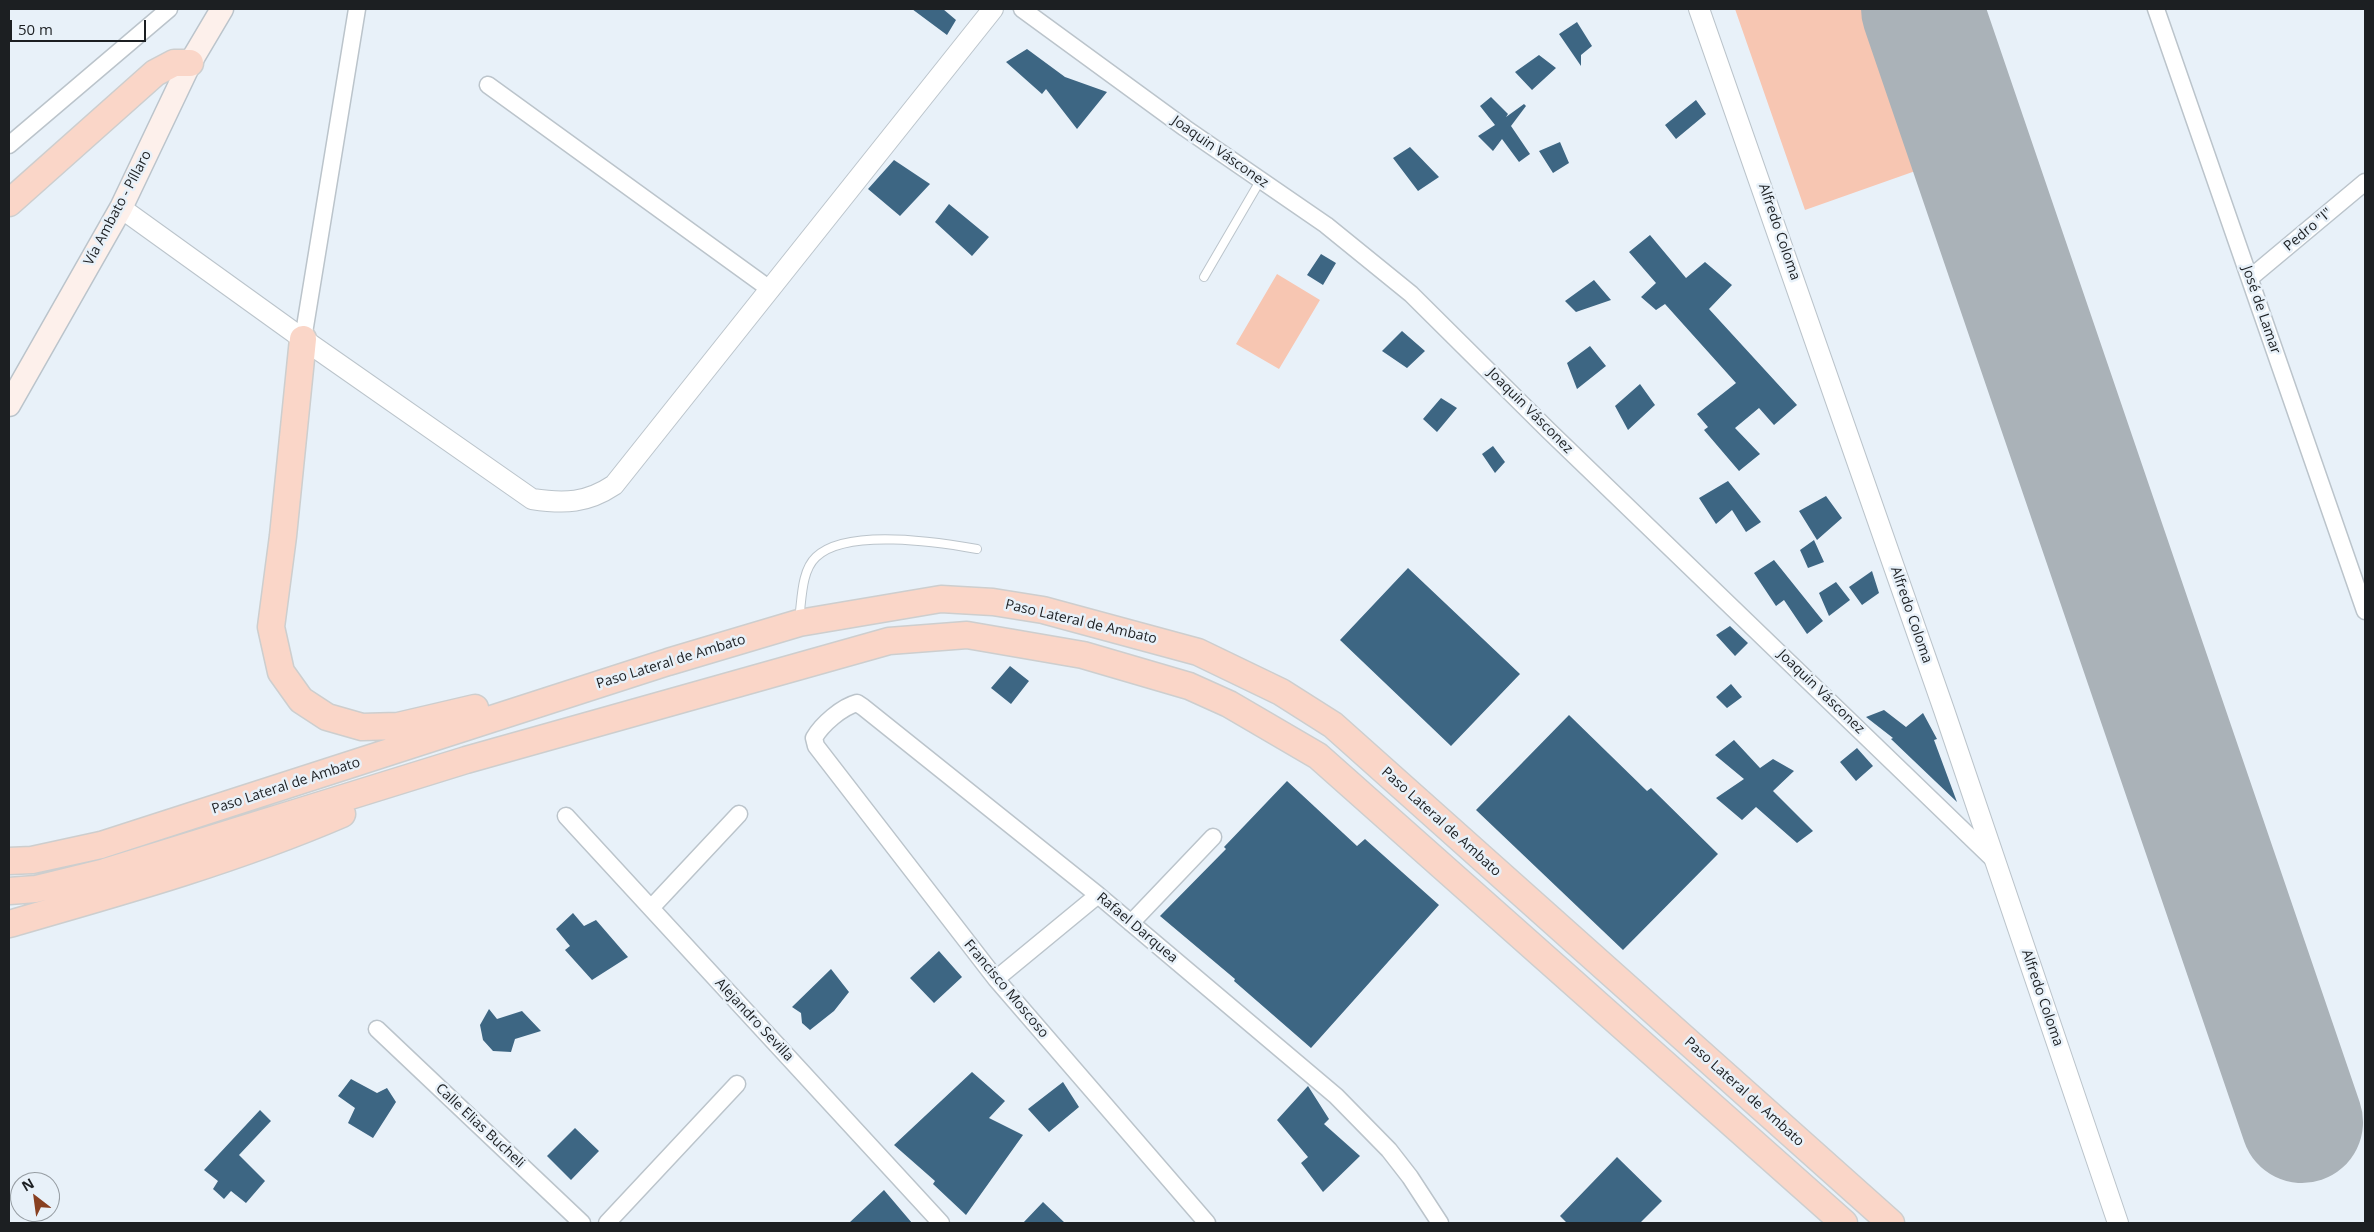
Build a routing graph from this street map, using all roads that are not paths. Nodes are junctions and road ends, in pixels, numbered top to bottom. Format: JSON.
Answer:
{"nodes":[{"id":1,"x":169,"y":9,"type":"edge"},
{"id":2,"x":222,"y":9,"type":"edge"},
{"id":3,"x":356,"y":9,"type":"edge"},
{"id":4,"x":993,"y":9,"type":"edge"},
{"id":5,"x":1022,"y":9,"type":"edge"},
{"id":6,"x":1699,"y":9,"type":"edge"},
{"id":7,"x":2156,"y":9,"type":"edge"},
{"id":8,"x":190,"y":62,"type":"junction"},
{"id":9,"x":488,"y":86,"type":"dead end"},
{"id":10,"x":9,"y":145,"type":"edge"},
{"id":11,"x":1260,"y":181,"type":"junction"},
{"id":12,"x":2365,"y":182,"type":"edge"},
{"id":13,"x":9,"y":203,"type":"edge"},
{"id":14,"x":121,"y":208,"type":"junction"},
{"id":15,"x":1204,"y":278,"type":"dead end"},
{"id":16,"x":2250,"y":278,"type":"junction"},
{"id":17,"x":771,"y":290,"type":"junction"},
{"id":18,"x":303,"y":339,"type":"junction"},
{"id":19,"x":9,"y":405,"type":"edge"},
{"id":20,"x":977,"y":549,"type":"dead end"},
{"id":21,"x":2365,"y":611,"type":"edge"},
{"id":22,"x":799,"y":623,"type":"junction"},
{"id":23,"x":668,"y":662,"type":"junction"},
{"id":24,"x":816,"y":746,"type":"joint"},
{"id":25,"x":466,"y":760,"type":"junction"},
{"id":26,"x":739,"y":814,"type":"dead end"},
{"id":27,"x":566,"y":816,"type":"dead end"},
{"id":28,"x":1213,"y":837,"type":"dead end"},
{"id":29,"x":9,"y":861,"type":"edge"},
{"id":30,"x":1996,"y":862,"type":"junction"},
{"id":31,"x":9,"y":891,"type":"edge"},
{"id":32,"x":1098,"y":895,"type":"junction"},
{"id":33,"x":651,"y":908,"type":"junction"},
{"id":34,"x":1131,"y":923,"type":"junction"},
{"id":35,"x":9,"y":924,"type":"edge"},
{"id":36,"x":996,"y":979,"type":"junction"},
{"id":37,"x":377,"y":1029,"type":"dead end"},
{"id":38,"x":737,"y":1084,"type":"dead end"},
{"id":39,"x":1737,"y":1085,"type":"junction"},
{"id":40,"x":1715,"y":1110,"type":"junction"},
{"id":41,"x":582,"y":1223,"type":"edge"},
{"id":42,"x":607,"y":1223,"type":"edge"},
{"id":43,"x":942,"y":1223,"type":"edge"},
{"id":44,"x":1207,"y":1223,"type":"edge"},
{"id":45,"x":1440,"y":1223,"type":"edge"},
{"id":46,"x":1844,"y":1223,"type":"edge"},
{"id":47,"x":1891,"y":1223,"type":"edge"},
{"id":48,"x":2118,"y":1223,"type":"edge"}],
"edges":[{"from":1,"to":10,"type":"street"},
{"from":2,"to":8,"type":"main road","name":"Vía Ambato - Píllaro"},
{"from":3,"to":18,"type":"street"},
{"from":4,"to":17,"type":"street"},
{"from":5,"to":11,"type":"street","name":"Joaquin Vásconez"},
{"from":6,"to":30,"type":"street","name":"Alfredo Coloma"},
{"from":7,"to":16,"type":"street","name":"José de Lamar"},
{"from":8,"to":13,"type":"highway"},
{"from":8,"to":14,"type":"main road","name":"Vía Ambato - Píllaro"},
{"from":9,"to":17,"type":"street"},
{"from":11,"to":15,"type":"lane"},
{"from":11,"to":30,"type":"street","name":"Joaquin Vásconez"},
{"from":12,"to":16,"type":"street","name":"Pedro \"I\""},
{"from":14,"to":18,"type":"street"},
{"from":14,"to":19,"type":"main road","name":"Vía Ambato - Píllaro"},
{"from":16,"to":21,"type":"street","name":"José de Lamar"},
{"from":17,"to":18,"type":"street"},
{"from":18,"to":23,"type":"highway"},
{"from":20,"to":22,"type":"lane"},
{"from":22,"to":23,"type":"highway","name":"Paso Lateral de Ambato"},
{"from":22,"to":39,"type":"highway","name":"Paso Lateral de Ambato"},
{"from":23,"to":29,"type":"highway","name":"Paso Lateral de Ambato"},
{"from":24,"to":32,"type":"street","name":"Rafael Darquea"},
{"from":24,"to":36,"type":"street","name":"Francisco Moscoso"},
{"from":25,"to":31,"type":"highway","name":"Paso Lateral de Ambato"},
{"from":25,"to":35,"type":"highway"},
{"from":25,"to":40,"type":"highway","name":"Paso Lateral de Ambato"},
{"from":26,"to":33,"type":"street"},
{"from":27,"to":33,"type":"street","name":"Alejandro Sevilla"},
{"from":28,"to":34,"type":"street"},
{"from":30,"to":48,"type":"street","name":"Alfredo Coloma"},
{"from":32,"to":34,"type":"street","name":"Rafael Darquea"},
{"from":32,"to":36,"type":"street"},
{"from":33,"to":43,"type":"street","name":"Alejandro Sevilla"},
{"from":34,"to":45,"type":"street","name":"Rafael Darquea"},
{"from":36,"to":44,"type":"street","name":"Francisco Moscoso"},
{"from":37,"to":41,"type":"street","name":"Calle Elias Bucheli"},
{"from":38,"to":42,"type":"street"},
{"from":39,"to":40,"type":"highway"},
{"from":39,"to":47,"type":"highway","name":"Paso Lateral de Ambato"},
{"from":40,"to":46,"type":"highway","name":"Paso Lateral de Ambato"}]}
